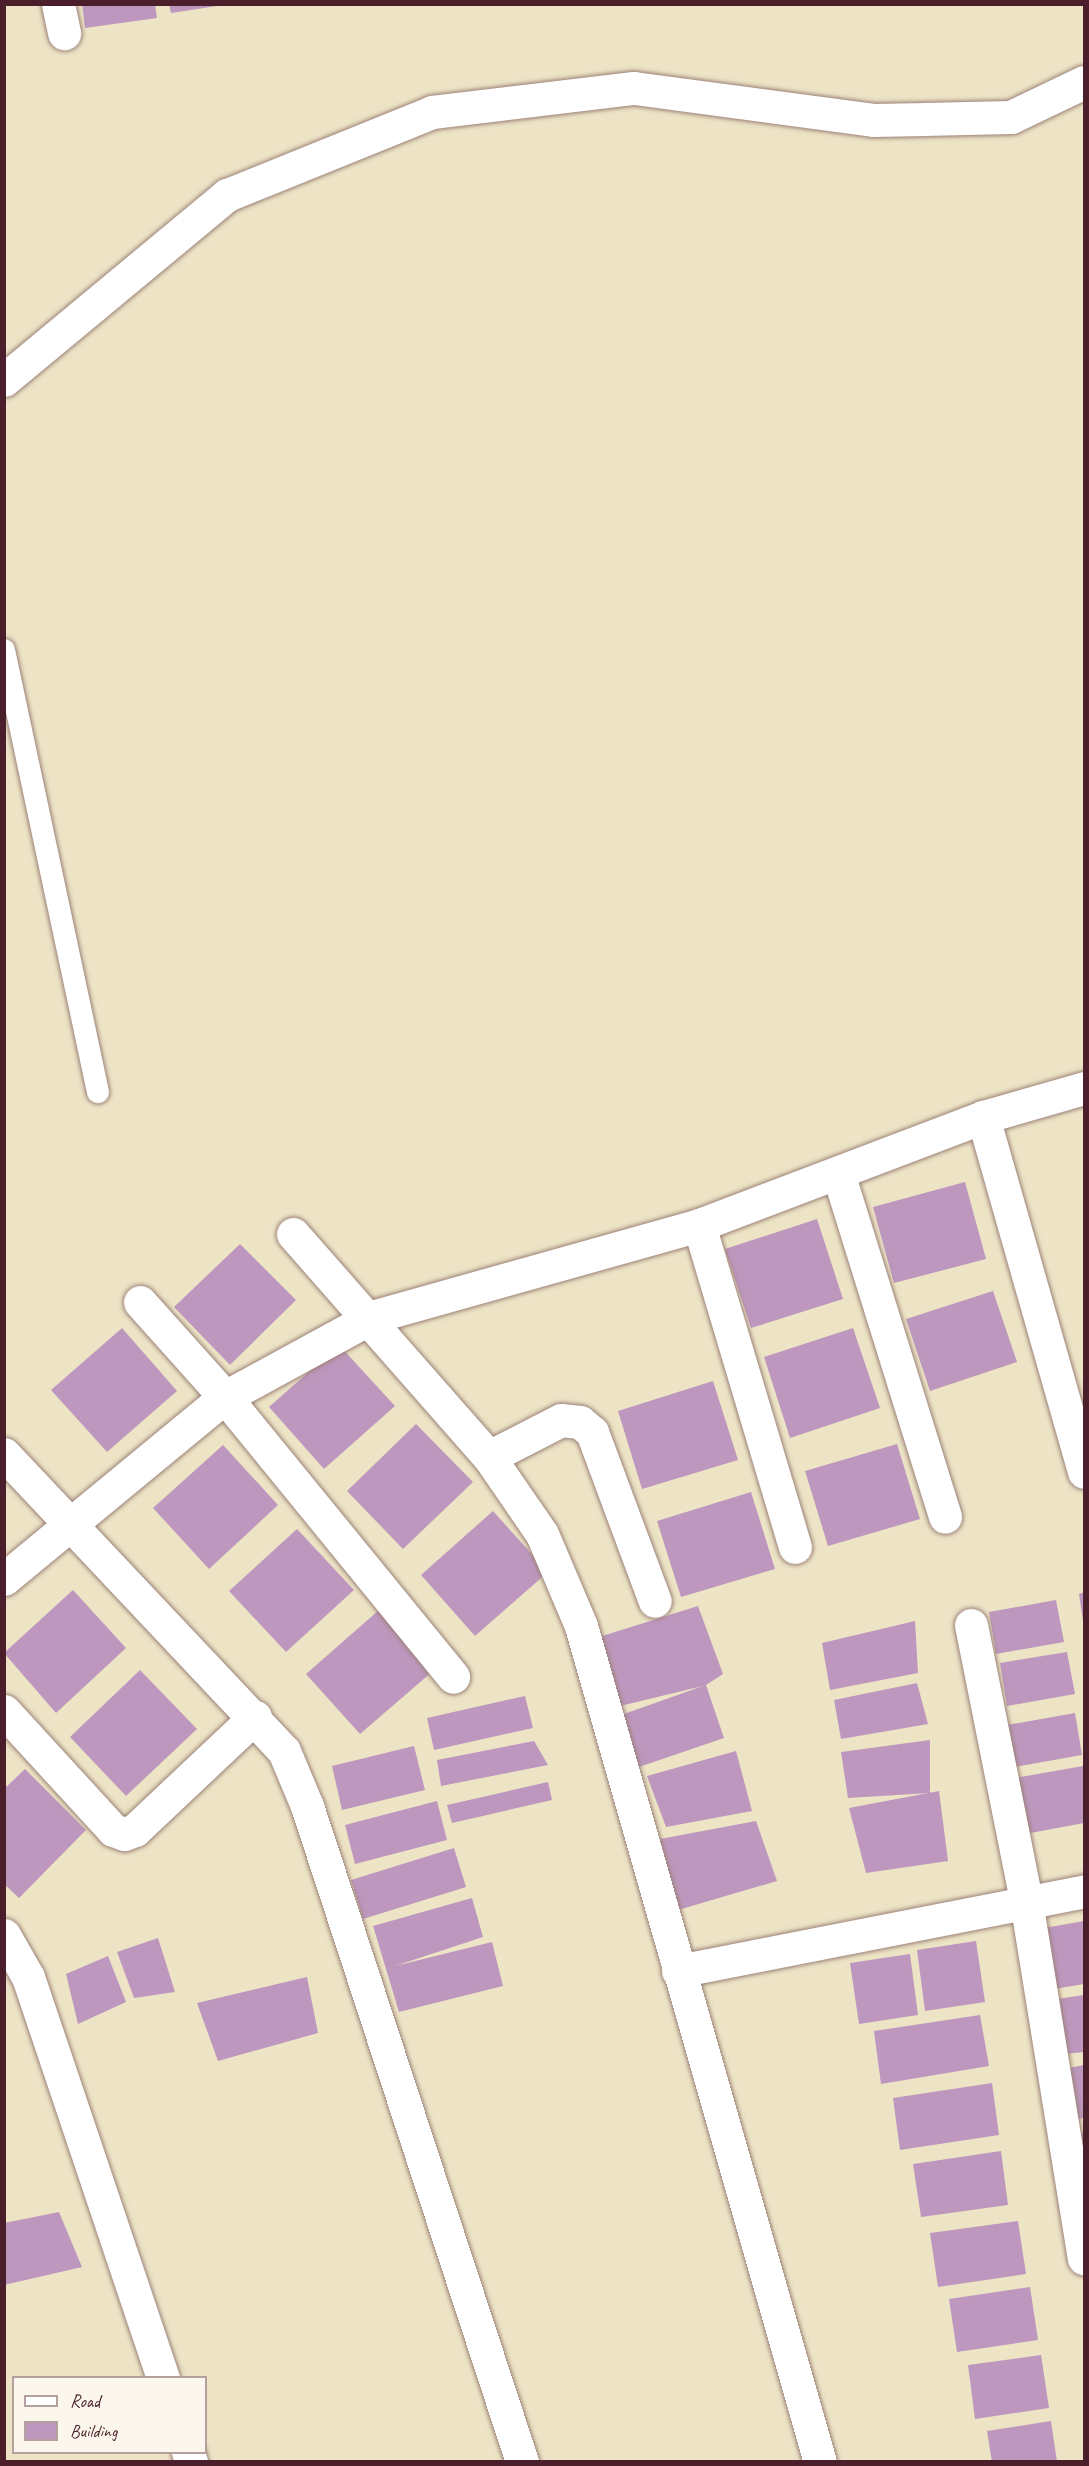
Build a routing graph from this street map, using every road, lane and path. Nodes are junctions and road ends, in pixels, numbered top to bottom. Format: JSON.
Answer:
{"nodes":[{"id":1,"x":1084,"y":82,"type":"edge"},
{"id":2,"x":4,"y":380,"type":"edge"},
{"id":3,"x":4,"y":650,"type":"edge"},
{"id":4,"x":1084,"y":1088,"type":"edge"},
{"id":5,"x":98,"y":1092,"type":"dead end"},
{"id":6,"x":983,"y":1117,"type":"junction"},
{"id":7,"x":838,"y":1173,"type":"junction"},
{"id":8,"x":699,"y":1225,"type":"junction"},
{"id":9,"x":293,"y":1234,"type":"dead end"},
{"id":10,"x":140,"y":1302,"type":"dead end"},
{"id":11,"x":372,"y":1317,"type":"junction"},
{"id":12,"x":225,"y":1397,"type":"junction"},
{"id":13,"x":4,"y":1454,"type":"edge"},
{"id":14,"x":489,"y":1457,"type":"junction"},
{"id":15,"x":1084,"y":1472,"type":"edge"},
{"id":16,"x":945,"y":1516,"type":"dead end"},
{"id":17,"x":69,"y":1526,"type":"junction"},
{"id":18,"x":795,"y":1547,"type":"dead end"},
{"id":19,"x":4,"y":1579,"type":"edge"},
{"id":20,"x":655,"y":1601,"type":"dead end"},
{"id":21,"x":971,"y":1625,"type":"dead end"},
{"id":22,"x":453,"y":1677,"type":"dead end"},
{"id":23,"x":4,"y":1711,"type":"edge"},
{"id":24,"x":255,"y":1717,"type":"junction"},
{"id":25,"x":1084,"y":1891,"type":"edge"},
{"id":26,"x":1026,"y":1901,"type":"junction"},
{"id":27,"x":4,"y":1935,"type":"edge"},
{"id":28,"x":678,"y":1971,"type":"junction"},
{"id":29,"x":1084,"y":2258,"type":"edge"},
{"id":30,"x":162,"y":2376,"type":"edge"},
{"id":31,"x":522,"y":2462,"type":"edge"},
{"id":32,"x":820,"y":2462,"type":"edge"}],
"edges":[{"from":1,"to":2,"type":"street"},
{"from":3,"to":5,"type":"lane"},
{"from":4,"to":6,"type":"street"},
{"from":6,"to":7,"type":"street"},
{"from":6,"to":15,"type":"street"},
{"from":7,"to":8,"type":"street"},
{"from":7,"to":16,"type":"street"},
{"from":8,"to":11,"type":"street"},
{"from":8,"to":18,"type":"street"},
{"from":9,"to":11,"type":"street"},
{"from":10,"to":12,"type":"street"},
{"from":11,"to":12,"type":"street"},
{"from":11,"to":14,"type":"street"},
{"from":12,"to":17,"type":"street"},
{"from":12,"to":22,"type":"street"},
{"from":13,"to":17,"type":"street"},
{"from":14,"to":20,"type":"street"},
{"from":14,"to":28,"type":"street"},
{"from":17,"to":19,"type":"street"},
{"from":17,"to":24,"type":"street"},
{"from":21,"to":26,"type":"street"},
{"from":23,"to":24,"type":"street"},
{"from":24,"to":31,"type":"street"},
{"from":25,"to":26,"type":"street"},
{"from":26,"to":28,"type":"street"},
{"from":26,"to":29,"type":"street"},
{"from":27,"to":30,"type":"street"},
{"from":28,"to":32,"type":"street"}]}
